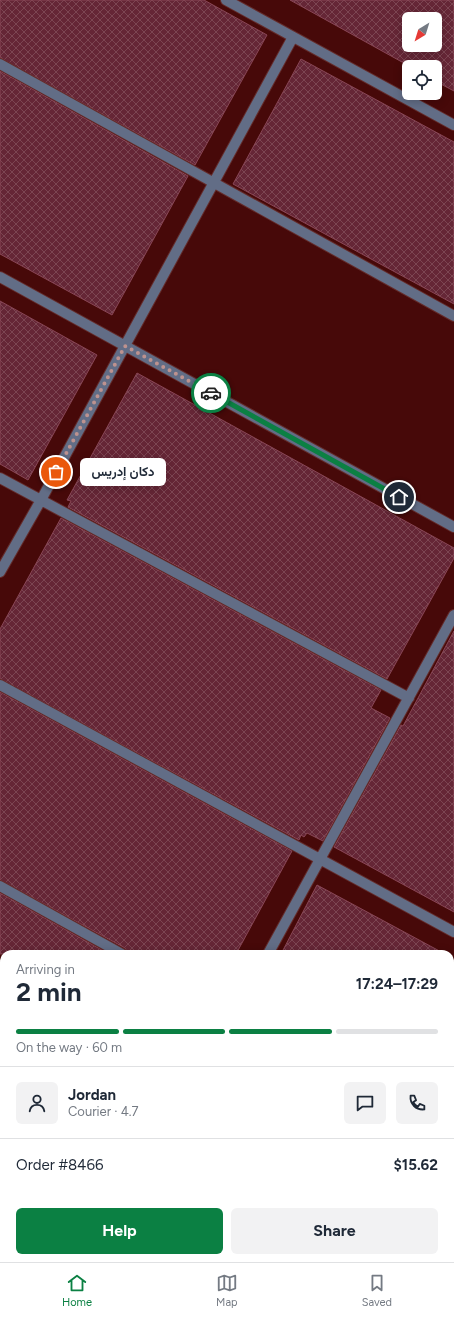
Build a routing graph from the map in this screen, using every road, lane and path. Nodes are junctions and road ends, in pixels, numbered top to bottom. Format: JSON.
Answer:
{"nodes":[{"id":1,"x":226,"y":0,"type":"edge"},
{"id":2,"x":293,"y":37,"type":"junction"},
{"id":3,"x":0,"y":64,"type":"edge"},
{"id":4,"x":454,"y":125,"type":"edge"},
{"id":5,"x":214,"y":183,"type":"junction"},
{"id":6,"x":0,"y":277,"type":"edge"},
{"id":7,"x":454,"y":316,"type":"edge"},
{"id":8,"x":125,"y":346,"type":"junction"},
{"id":9,"x":0,"y":478,"type":"edge"},
{"id":10,"x":41,"y":500,"type":"junction"},
{"id":11,"x":454,"y":527,"type":"edge"},
{"id":12,"x":0,"y":572,"type":"edge"},
{"id":13,"x":454,"y":615,"type":"edge"},
{"id":14,"x":0,"y":684,"type":"edge"},
{"id":15,"x":409,"y":698,"type":"junction"},
{"id":16,"x":320,"y":858,"type":"junction"},
{"id":17,"x":0,"y":886,"type":"edge"},
{"id":18,"x":454,"y":932,"type":"edge"},
{"id":19,"x":115,"y":950,"type":"edge"},
{"id":20,"x":270,"y":950,"type":"edge"}],
"edges":[{"from":1,"to":2,"type":"street"},
{"from":2,"to":4,"type":"street"},
{"from":2,"to":5,"type":"street"},
{"from":3,"to":5,"type":"street"},
{"from":5,"to":7,"type":"street"},
{"from":5,"to":8,"type":"street"},
{"from":6,"to":8,"type":"street"},
{"from":8,"to":10,"type":"street"},
{"from":8,"to":11,"type":"street"},
{"from":9,"to":10,"type":"street"},
{"from":10,"to":12,"type":"street"},
{"from":10,"to":15,"type":"street"},
{"from":13,"to":15,"type":"street"},
{"from":14,"to":16,"type":"street"},
{"from":15,"to":16,"type":"street"},
{"from":16,"to":18,"type":"street"},
{"from":16,"to":20,"type":"street"},
{"from":17,"to":19,"type":"street"}]}
